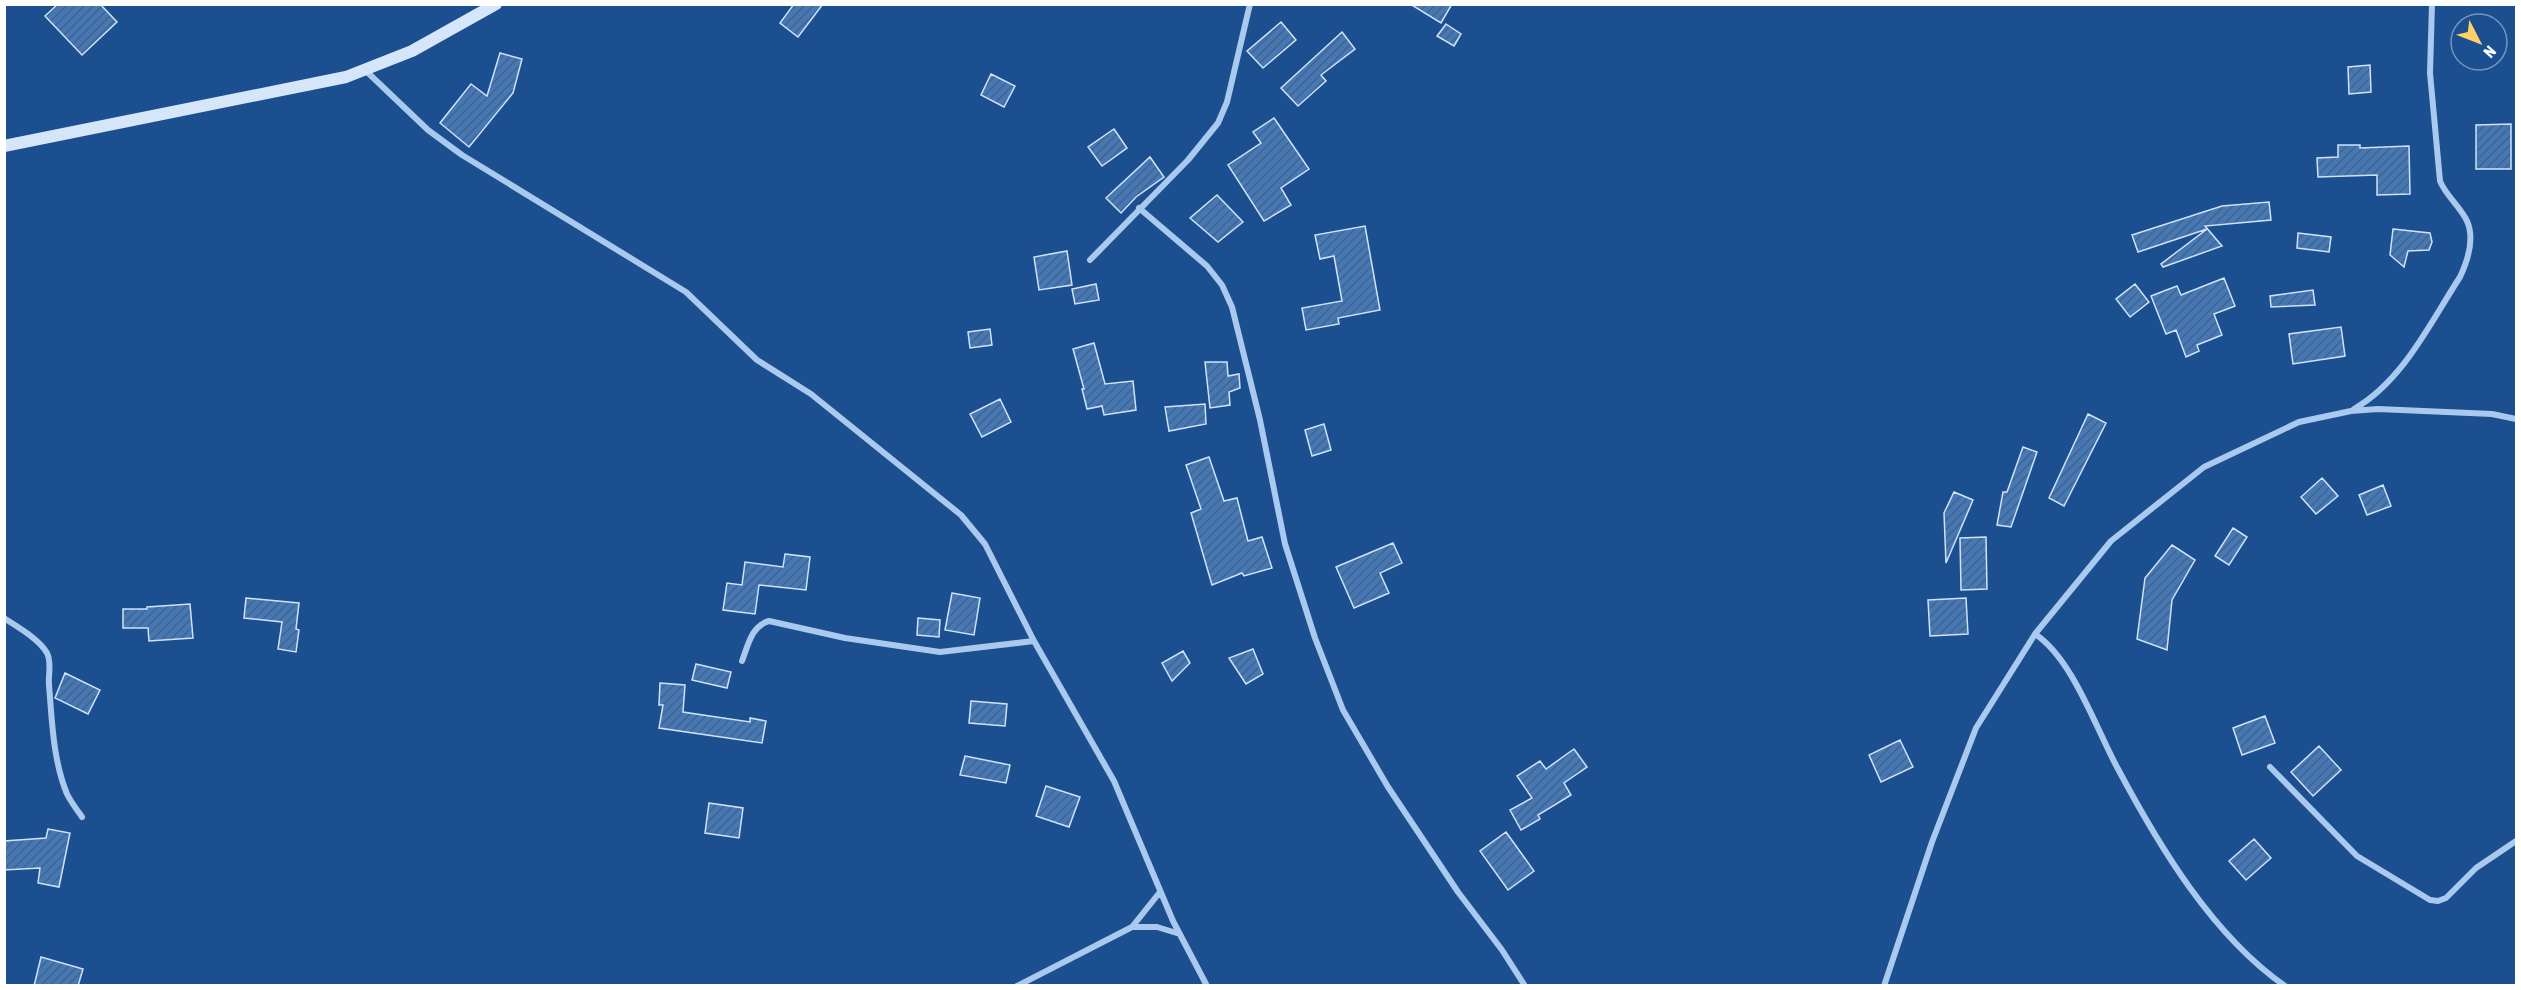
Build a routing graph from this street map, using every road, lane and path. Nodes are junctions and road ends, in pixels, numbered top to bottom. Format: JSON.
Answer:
{"nodes":[{"id":1,"x":496,"y":4,"type":"edge"},
{"id":2,"x":1250,"y":4,"type":"edge"},
{"id":3,"x":2432,"y":4,"type":"edge"},
{"id":4,"x":365,"y":69,"type":"junction"},
{"id":5,"x":4,"y":146,"type":"edge"},
{"id":6,"x":1139,"y":208,"type":"junction"},
{"id":7,"x":1090,"y":260,"type":"dead end"},
{"id":8,"x":2351,"y":411,"type":"junction"},
{"id":9,"x":2517,"y":419,"type":"edge"},
{"id":10,"x":4,"y":618,"type":"edge"},
{"id":11,"x":2035,"y":634,"type":"junction"},
{"id":12,"x":1034,"y":641,"type":"junction"},
{"id":13,"x":742,"y":662,"type":"dead end"},
{"id":14,"x":2270,"y":767,"type":"dead end"},
{"id":15,"x":82,"y":817,"type":"dead end"},
{"id":16,"x":2517,"y":841,"type":"edge"},
{"id":17,"x":1160,"y":892,"type":"junction"},
{"id":18,"x":1132,"y":927,"type":"junction"},
{"id":19,"x":1180,"y":934,"type":"junction"},
{"id":20,"x":1017,"y":986,"type":"edge"},
{"id":21,"x":1207,"y":986,"type":"edge"},
{"id":22,"x":1525,"y":986,"type":"edge"},
{"id":23,"x":1884,"y":986,"type":"edge"},
{"id":24,"x":2285,"y":986,"type":"edge"}],
"edges":[{"from":1,"to":4,"type":"street"},
{"from":2,"to":6,"type":"street"},
{"from":3,"to":8,"type":"street"},
{"from":4,"to":5,"type":"street"},
{"from":4,"to":12,"type":"street"},
{"from":6,"to":7,"type":"street"},
{"from":6,"to":22,"type":"street"},
{"from":8,"to":9,"type":"street"},
{"from":8,"to":11,"type":"street"},
{"from":10,"to":15,"type":"street"},
{"from":11,"to":23,"type":"street"},
{"from":11,"to":24,"type":"street"},
{"from":12,"to":13,"type":"street"},
{"from":12,"to":17,"type":"street"},
{"from":14,"to":16,"type":"street"},
{"from":17,"to":18,"type":"street"},
{"from":17,"to":19,"type":"street"},
{"from":18,"to":19,"type":"street"},
{"from":18,"to":20,"type":"street"},
{"from":19,"to":21,"type":"street"}]}
